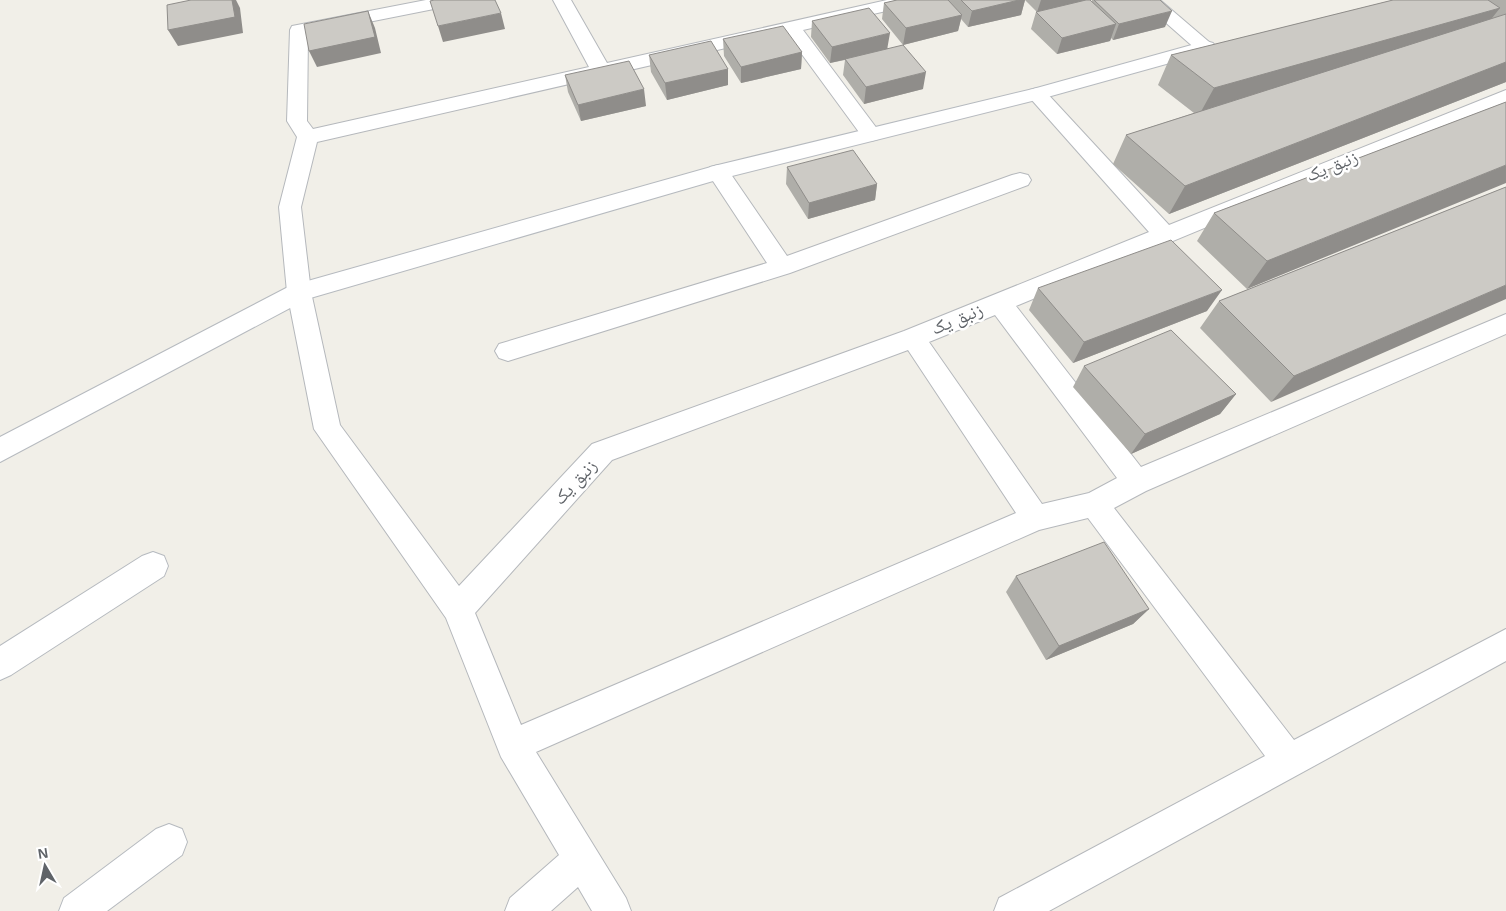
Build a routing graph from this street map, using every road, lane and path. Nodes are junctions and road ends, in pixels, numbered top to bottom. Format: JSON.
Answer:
{"nodes":[{"id":1,"x":454,"y":0,"type":"edge"},
{"id":2,"x":562,"y":0,"type":"edge"},
{"id":3,"x":911,"y":0,"type":"edge"},
{"id":4,"x":1150,"y":0,"type":"edge"},
{"id":5,"x":791,"y":27,"type":"junction"},
{"id":6,"x":601,"y":70,"type":"junction"},
{"id":7,"x":1037,"y":94,"type":"junction"},
{"id":8,"x":1506,"y":96,"type":"edge"},
{"id":9,"x":871,"y":134,"type":"junction"},
{"id":10,"x":308,"y":137,"type":"junction"},
{"id":11,"x":718,"y":172,"type":"junction"},
{"id":12,"x":1020,"y":180,"type":"dead end"},
{"id":13,"x":1164,"y":234,"type":"junction"},
{"id":14,"x":782,"y":267,"type":"junction"},
{"id":15,"x":299,"y":292,"type":"junction"},
{"id":16,"x":999,"y":302,"type":"junction"},
{"id":17,"x":1506,"y":323,"type":"edge"},
{"id":18,"x":913,"y":338,"type":"junction"},
{"id":19,"x":508,"y":351,"type":"dead end"},
{"id":20,"x":0,"y":450,"type":"edge"},
{"id":21,"x":1136,"y":482,"type":"junction"},
{"id":22,"x":1094,"y":504,"type":"junction"},
{"id":23,"x":1035,"y":518,"type":"junction"},
{"id":24,"x":153,"y":566,"type":"dead end"},
{"id":25,"x":458,"y":609,"type":"junction"},
{"id":26,"x":1506,"y":644,"type":"edge"},
{"id":27,"x":0,"y":664,"type":"edge"},
{"id":28,"x":513,"y":745,"type":"junction"},
{"id":29,"x":1290,"y":762,"type":"junction"},
{"id":30,"x":169,"y":842,"type":"dead end"},
{"id":31,"x":582,"y":859,"type":"junction"},
{"id":32,"x":77,"y":911,"type":"edge"},
{"id":33,"x":523,"y":911,"type":"edge"},
{"id":34,"x":613,"y":911,"type":"edge"},
{"id":35,"x":1012,"y":911,"type":"edge"}],
"edges":[{"from":1,"to":10,"type":"street"},
{"from":2,"to":6,"type":"street"},
{"from":3,"to":5,"type":"street"},
{"from":4,"to":7,"type":"street"},
{"from":5,"to":6,"type":"street"},
{"from":5,"to":9,"type":"street"},
{"from":6,"to":10,"type":"street"},
{"from":7,"to":9,"type":"street"},
{"from":7,"to":13,"type":"street"},
{"from":8,"to":13,"type":"street","name":"زنبق یک"},
{"from":9,"to":11,"type":"street"},
{"from":10,"to":15,"type":"street"},
{"from":11,"to":14,"type":"street"},
{"from":11,"to":15,"type":"street"},
{"from":12,"to":14,"type":"street"},
{"from":13,"to":16,"type":"street","name":"زنبق یک"},
{"from":14,"to":19,"type":"street"},
{"from":15,"to":20,"type":"street"},
{"from":15,"to":25,"type":"street"},
{"from":16,"to":18,"type":"street","name":"زنبق یک"},
{"from":16,"to":21,"type":"street"},
{"from":17,"to":21,"type":"street"},
{"from":18,"to":23,"type":"street"},
{"from":18,"to":25,"type":"street","name":"زنبق یک"},
{"from":21,"to":22,"type":"street"},
{"from":22,"to":23,"type":"street"},
{"from":22,"to":29,"type":"street"},
{"from":23,"to":28,"type":"street"},
{"from":24,"to":27,"type":"street"},
{"from":25,"to":28,"type":"street"},
{"from":26,"to":29,"type":"street"},
{"from":28,"to":31,"type":"street"},
{"from":29,"to":35,"type":"street"},
{"from":30,"to":32,"type":"street"},
{"from":31,"to":33,"type":"street"},
{"from":31,"to":34,"type":"street"}]}
